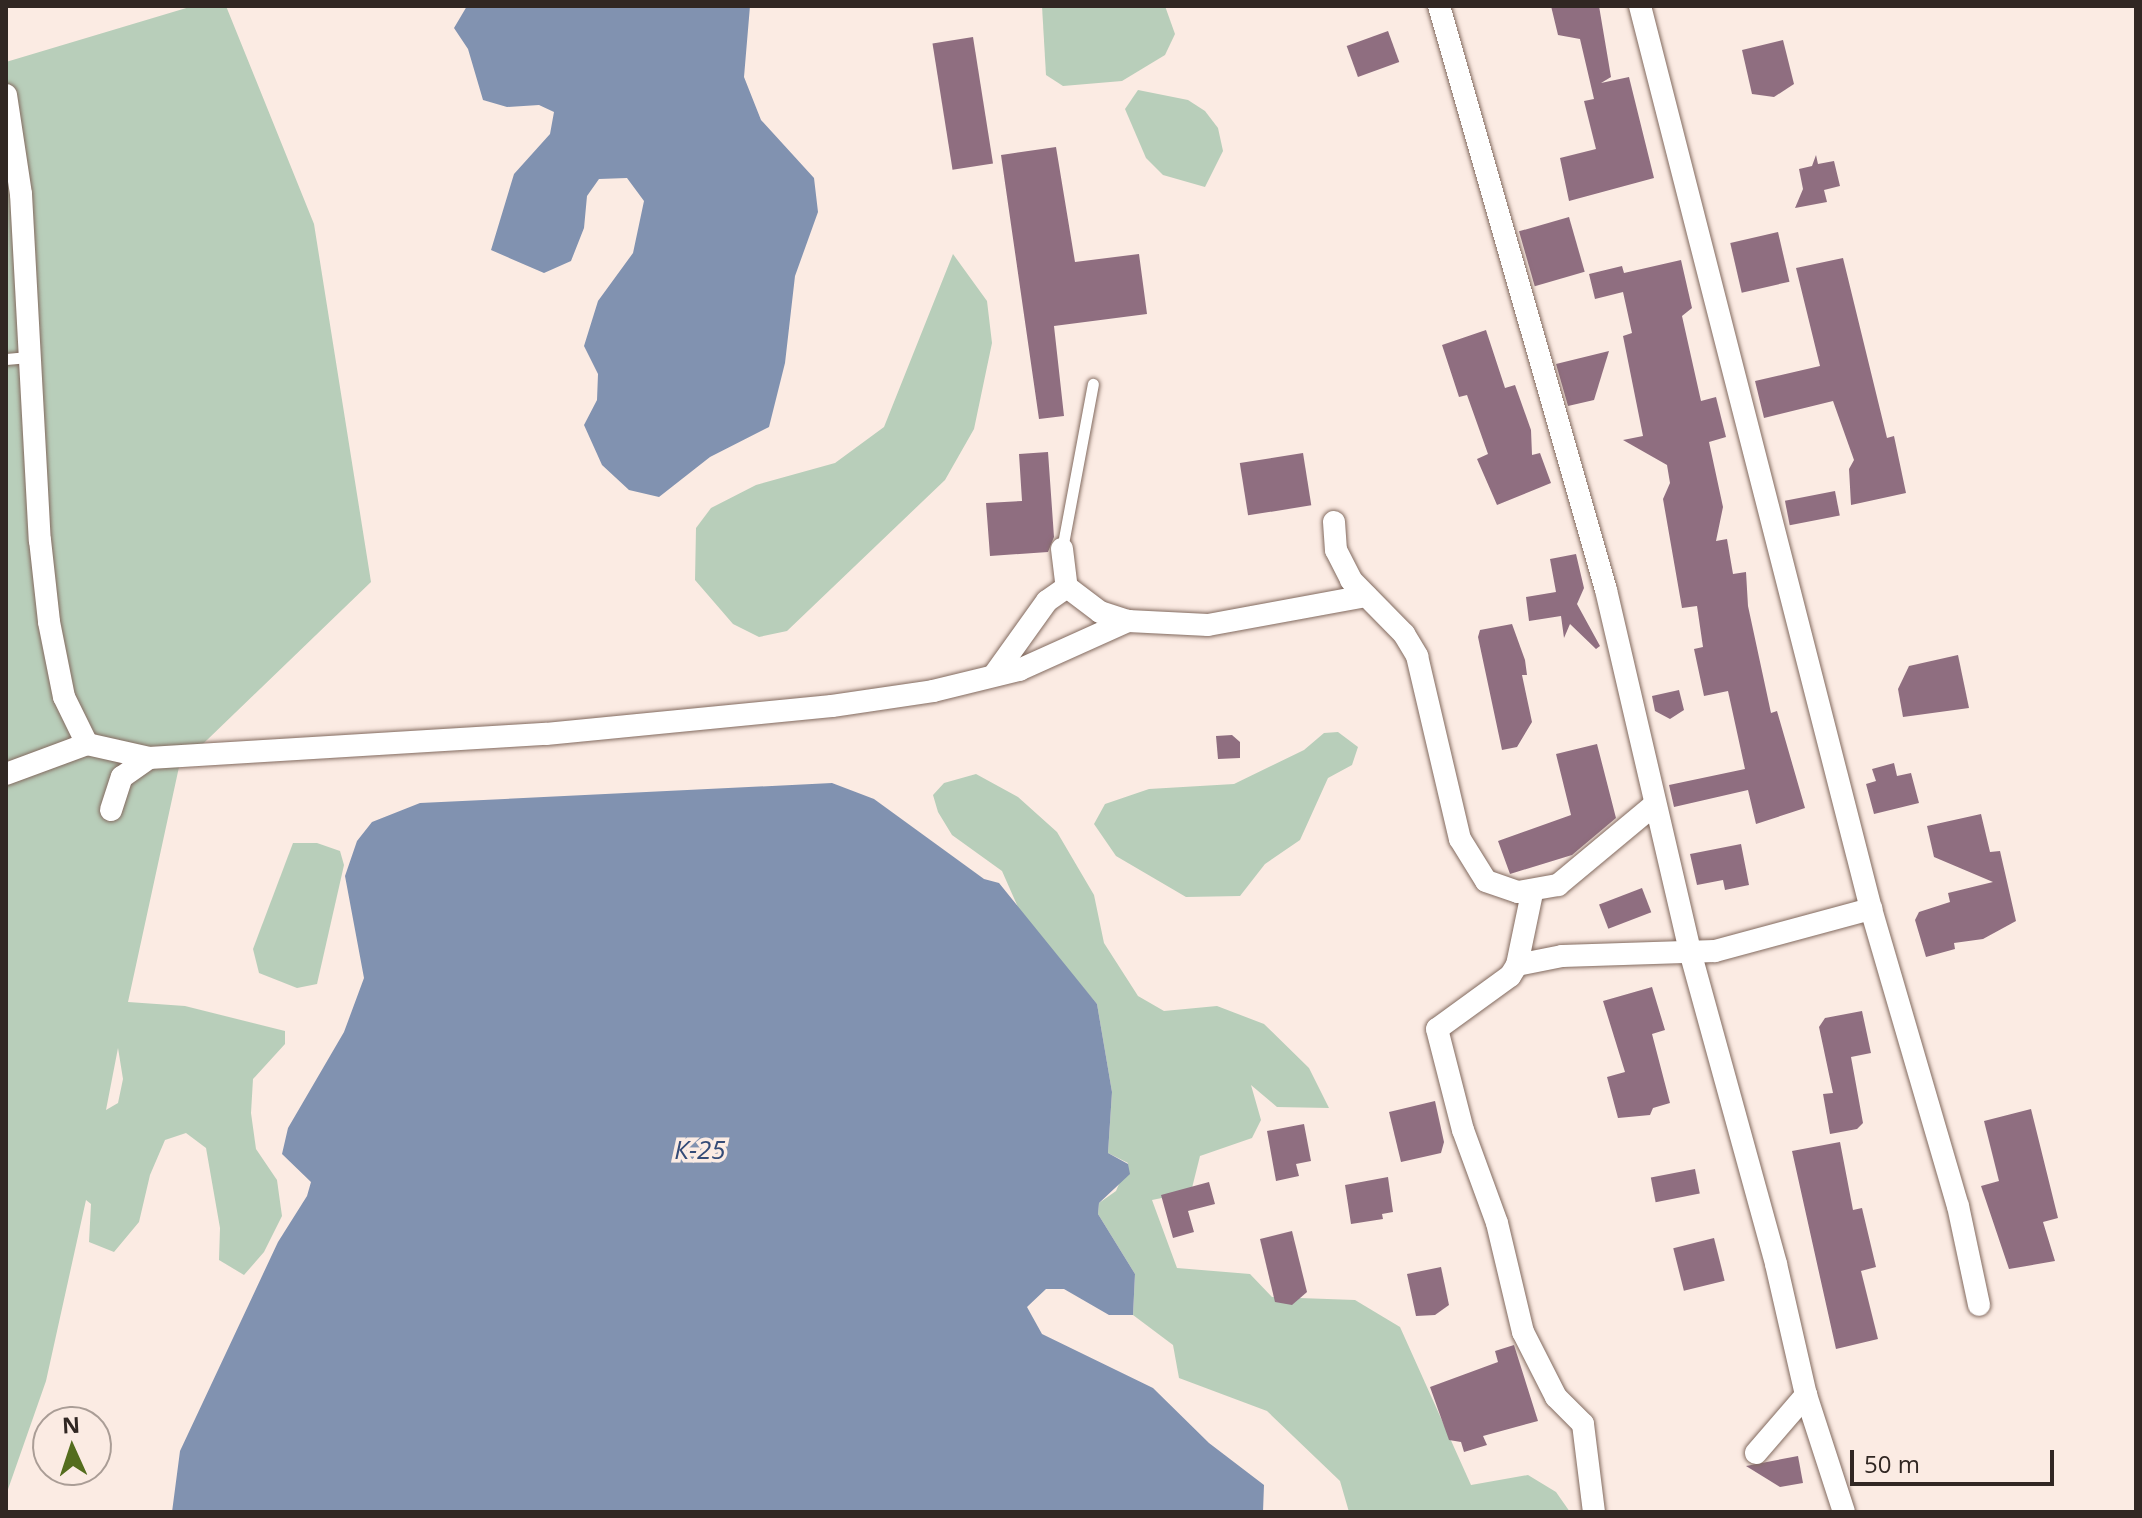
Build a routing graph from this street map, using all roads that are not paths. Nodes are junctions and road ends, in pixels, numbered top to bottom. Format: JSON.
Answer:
{"nodes":[{"id":1,"x":1439,"y":6,"type":"edge"},
{"id":2,"x":1640,"y":6,"type":"edge"},
{"id":3,"x":6,"y":95,"type":"edge"},
{"id":4,"x":31,"y":357,"type":"junction"},
{"id":5,"x":6,"y":359,"type":"edge"},
{"id":6,"x":1093,"y":384,"type":"dead end"},
{"id":7,"x":1334,"y":522,"type":"dead end"},
{"id":8,"x":1062,"y":549,"type":"joint"},
{"id":9,"x":1067,"y":587,"type":"junction"},
{"id":10,"x":1366,"y":596,"type":"junction"},
{"id":11,"x":1128,"y":621,"type":"junction"},
{"id":12,"x":994,"y":675,"type":"junction"},
{"id":13,"x":87,"y":744,"type":"junction"},
{"id":14,"x":149,"y":758,"type":"junction"},
{"id":15,"x":6,"y":774,"type":"edge"},
{"id":16,"x":1654,"y":805,"type":"junction"},
{"id":17,"x":111,"y":810,"type":"dead end"},
{"id":18,"x":1532,"y":893,"type":"junction"},
{"id":19,"x":1871,"y":909,"type":"junction"},
{"id":20,"x":1691,"y":955,"type":"junction"},
{"id":21,"x":1517,"y":965,"type":"junction"},
{"id":22,"x":1979,"y":1305,"type":"dead end"},
{"id":23,"x":1806,"y":1395,"type":"junction"},
{"id":24,"x":1756,"y":1453,"type":"dead end"},
{"id":25,"x":1594,"y":1512,"type":"edge"},
{"id":26,"x":1844,"y":1512,"type":"edge"}],
"edges":[{"from":1,"to":16,"type":"street"},
{"from":2,"to":19,"type":"street"},
{"from":3,"to":4,"type":"street"},
{"from":4,"to":5,"type":"lane"},
{"from":4,"to":13,"type":"street"},
{"from":6,"to":8,"type":"lane"},
{"from":7,"to":10,"type":"street"},
{"from":8,"to":9,"type":"street"},
{"from":9,"to":11,"type":"street"},
{"from":9,"to":12,"type":"street"},
{"from":10,"to":11,"type":"street"},
{"from":10,"to":18,"type":"street"},
{"from":11,"to":12,"type":"street"},
{"from":12,"to":14,"type":"street"},
{"from":13,"to":14,"type":"street"},
{"from":13,"to":15,"type":"street"},
{"from":14,"to":17,"type":"street"},
{"from":16,"to":18,"type":"street"},
{"from":16,"to":20,"type":"street"},
{"from":18,"to":21,"type":"street"},
{"from":19,"to":20,"type":"street"},
{"from":19,"to":22,"type":"street"},
{"from":20,"to":21,"type":"street"},
{"from":20,"to":23,"type":"street"},
{"from":21,"to":25,"type":"street"},
{"from":23,"to":24,"type":"street"},
{"from":23,"to":26,"type":"street"}]}
